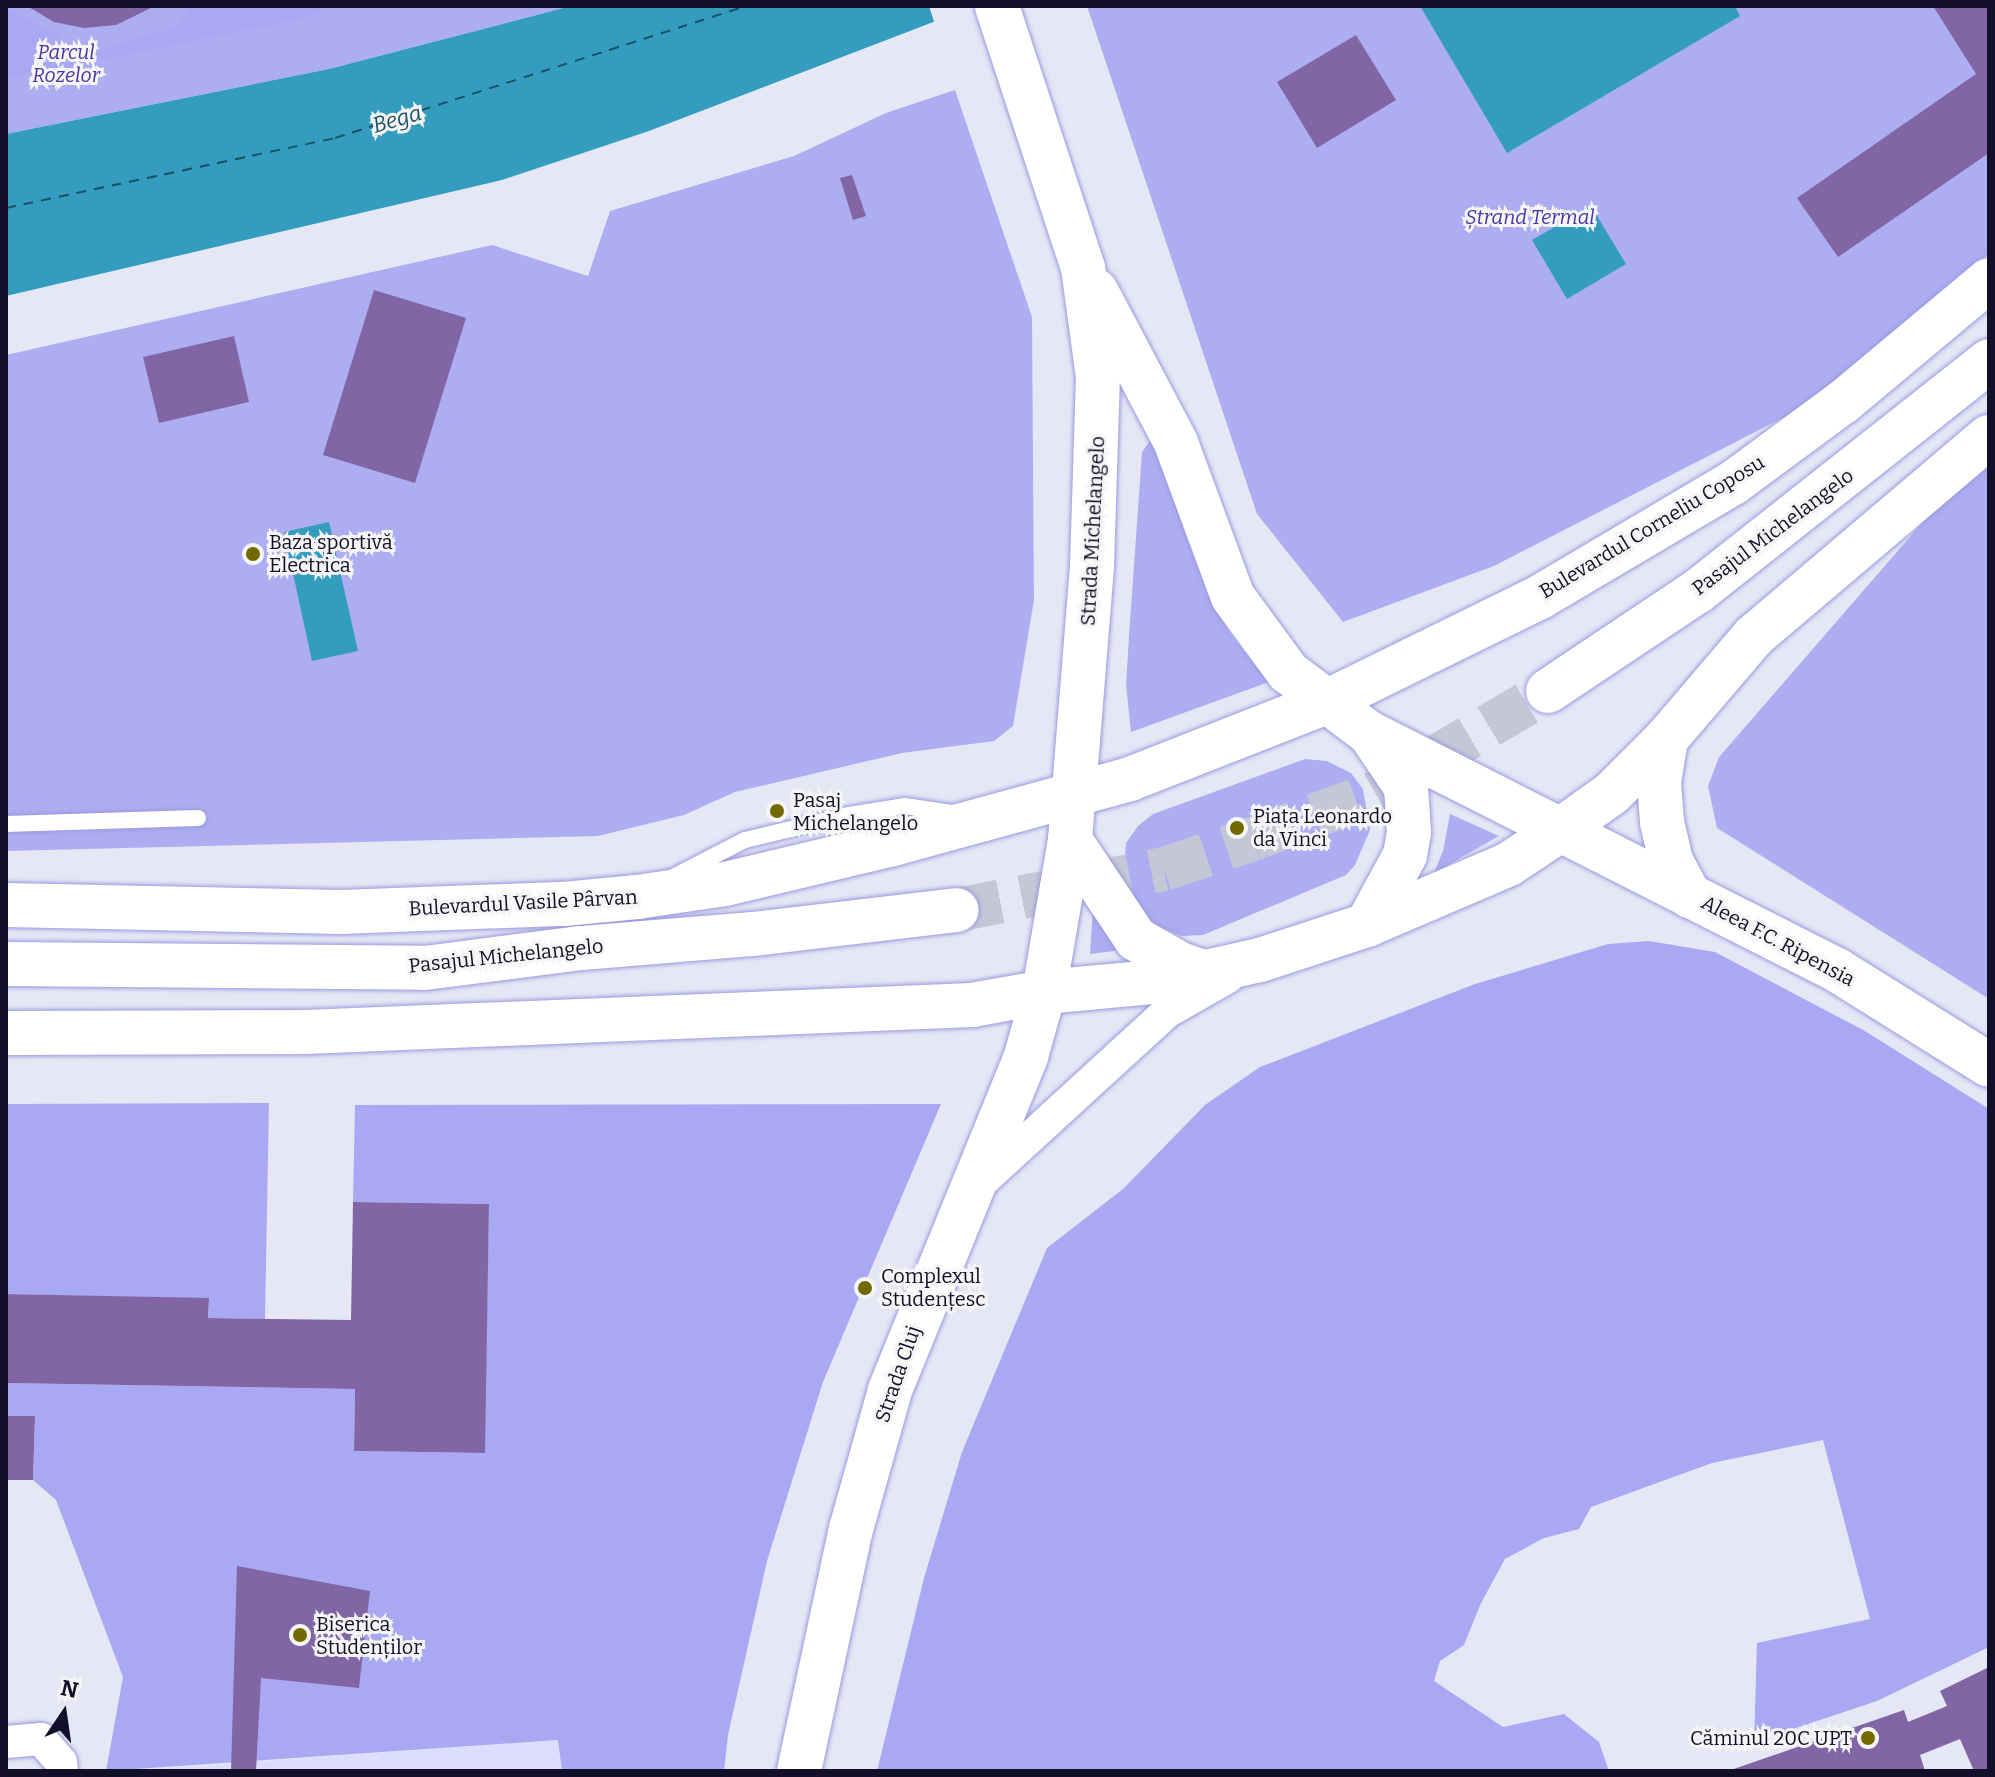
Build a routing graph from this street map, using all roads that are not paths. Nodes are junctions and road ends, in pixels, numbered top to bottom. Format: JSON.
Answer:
{"nodes":[{"id":1,"x":997,"y":6,"type":"edge"},
{"id":2,"x":1083,"y":268,"type":"junction"},
{"id":3,"x":1989,"y":280,"type":"edge"},
{"id":4,"x":1989,"y":361,"type":"edge"},
{"id":5,"x":1989,"y":437,"type":"edge"},
{"id":6,"x":1548,"y":691,"type":"tunnel mouth"},
{"id":7,"x":1326,"y":702,"type":"junction"},
{"id":8,"x":1369,"y":733,"type":"junction"},
{"id":9,"x":1666,"y":739,"type":"junction"},
{"id":10,"x":1075,"y":794,"type":"junction"},
{"id":11,"x":198,"y":818,"type":"dead end"},
{"id":12,"x":6,"y":824,"type":"edge"},
{"id":13,"x":1559,"y":831,"type":"junction"},
{"id":14,"x":1070,"y":840,"type":"junction"},
{"id":15,"x":1690,"y":896,"type":"junction"},
{"id":16,"x":6,"y":905,"type":"edge"},
{"id":17,"x":957,"y":910,"type":"tunnel mouth"},
{"id":18,"x":1367,"y":925,"type":"junction"},
{"id":19,"x":1260,"y":960,"type":"junction"},
{"id":20,"x":6,"y":964,"type":"edge"},
{"id":21,"x":1206,"y":973,"type":"junction"},
{"id":22,"x":1044,"y":992,"type":"junction"},
{"id":23,"x":6,"y":1033,"type":"edge"},
{"id":24,"x":1989,"y":1065,"type":"edge"},
{"id":25,"x":974,"y":1189,"type":"junction"},
{"id":26,"x":6,"y":1742,"type":"edge"},
{"id":27,"x":62,"y":1766,"type":"edge"},
{"id":28,"x":799,"y":1771,"type":"edge"}],
"edges":[{"from":1,"to":2,"type":"main road","name":"Strada Michelangelo"},
{"from":2,"to":7,"type":"main road","name":"Strada Michelangelo"},
{"from":2,"to":10,"type":"main road","name":"Strada Michelangelo"},
{"from":3,"to":7,"type":"main road","name":"Bulevardul Corneliu Coposu"},
{"from":4,"to":6,"type":"main road","name":"Pasajul Michelangelo"},
{"from":5,"to":9,"type":"main road"},
{"from":7,"to":8,"type":"main road"},
{"from":7,"to":10,"type":"main road"},
{"from":8,"to":13,"type":"main road"},
{"from":8,"to":18,"type":"main road"},
{"from":9,"to":13,"type":"main road"},
{"from":9,"to":15,"type":"main road"},
{"from":10,"to":14,"type":"main road"},
{"from":10,"to":16,"type":"main road","name":"Bulevardul Vasile Pârvan"},
{"from":11,"to":12,"type":"lane"},
{"from":13,"to":15,"type":"main road","name":"Aleea F.C. Ripensia"},
{"from":13,"to":18,"type":"main road"},
{"from":14,"to":21,"type":"main road"},
{"from":14,"to":22,"type":"main road"},
{"from":15,"to":24,"type":"main road","name":"Aleea F.C. Ripensia"},
{"from":17,"to":20,"type":"main road","name":"Pasajul Michelangelo"},
{"from":18,"to":19,"type":"main road"},
{"from":19,"to":21,"type":"main road"},
{"from":19,"to":25,"type":"street"},
{"from":21,"to":22,"type":"main road"},
{"from":22,"to":23,"type":"main road"},
{"from":22,"to":25,"type":"main road","name":"Strada Cluj"},
{"from":25,"to":28,"type":"main road","name":"Strada Cluj"},
{"from":26,"to":27,"type":"street"}]}
